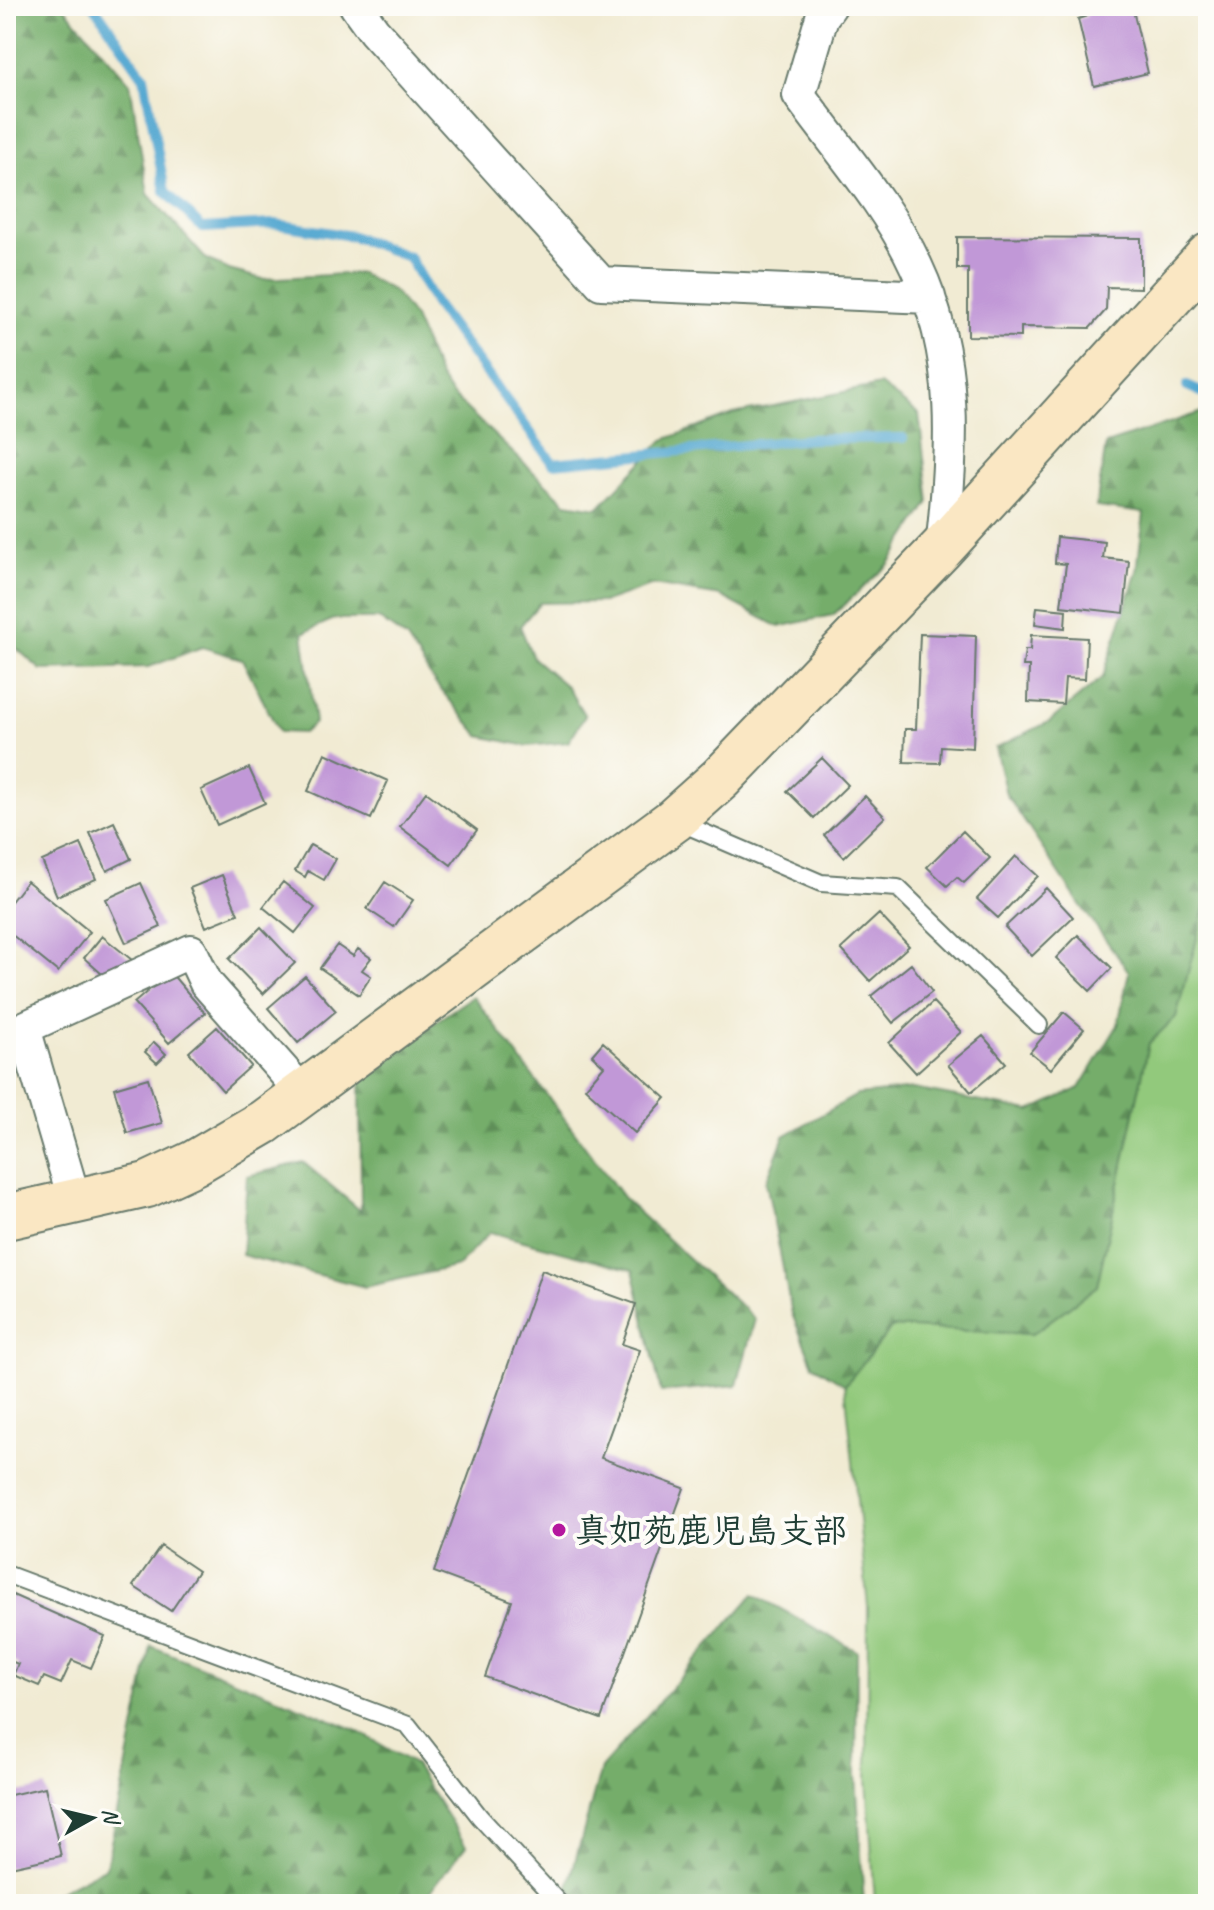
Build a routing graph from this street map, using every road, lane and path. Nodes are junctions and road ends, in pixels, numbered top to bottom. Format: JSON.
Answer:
{"nodes":[{"id":1,"x":356,"y":6,"type":"edge"},
{"id":2,"x":830,"y":6,"type":"edge"},
{"id":3,"x":1208,"y":256,"type":"edge"},
{"id":4,"x":929,"y":297,"type":"junction"},
{"id":5,"x":942,"y":548,"type":"junction"},
{"id":6,"x":674,"y":820,"type":"junction"},
{"id":7,"x":1039,"y":1025,"type":"dead end"},
{"id":8,"x":303,"y":1093,"type":"junction"},
{"id":9,"x":75,"y":1202,"type":"junction"},
{"id":10,"x":6,"y":1217,"type":"edge"},
{"id":11,"x":6,"y":1574,"type":"edge"},
{"id":12,"x":560,"y":1904,"type":"edge"}],
"edges":[{"from":1,"to":4,"type":"street"},
{"from":2,"to":4,"type":"street"},
{"from":3,"to":5,"type":"street"},
{"from":4,"to":5,"type":"street"},
{"from":5,"to":6,"type":"street"},
{"from":6,"to":7,"type":"lane"},
{"from":6,"to":8,"type":"street"},
{"from":8,"to":9,"type":"street"},
{"from":8,"to":9,"type":"street"},
{"from":9,"to":10,"type":"street"},
{"from":11,"to":12,"type":"lane"}]}
